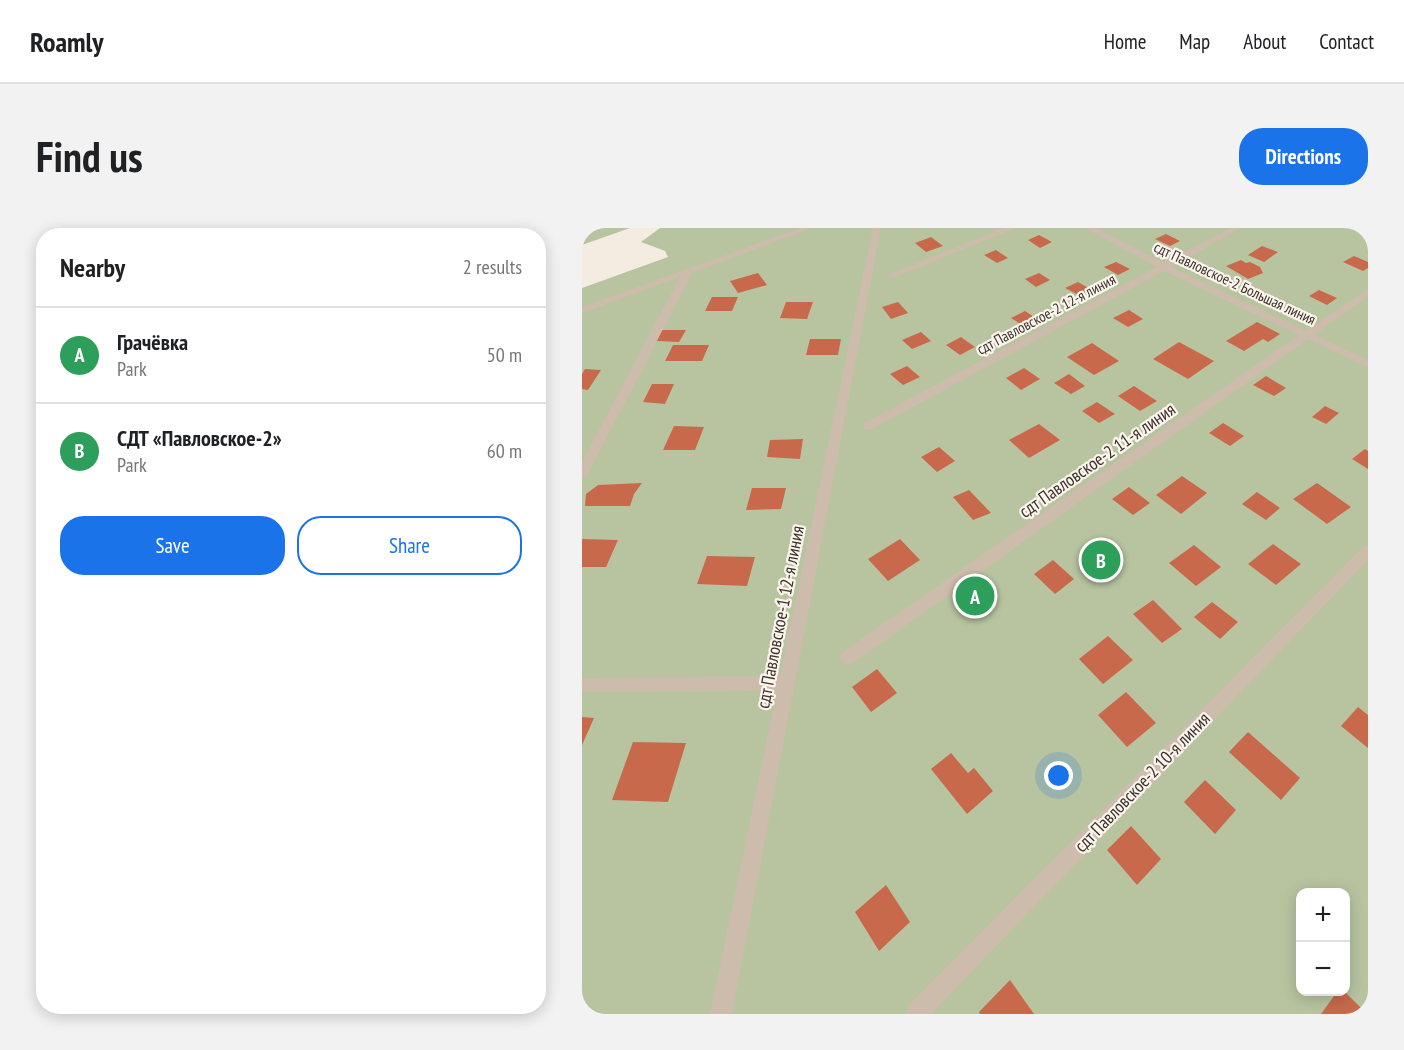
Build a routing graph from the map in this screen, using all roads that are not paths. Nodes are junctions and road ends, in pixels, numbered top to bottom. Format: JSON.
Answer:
{"nodes":[{"id":1,"x":808,"y":228,"type":"edge"},
{"id":2,"x":877,"y":228,"type":"edge"},
{"id":3,"x":1012,"y":228,"type":"edge"},
{"id":4,"x":1089,"y":228,"type":"edge"},
{"id":5,"x":1237,"y":228,"type":"edge"},
{"id":6,"x":1164,"y":267,"type":"junction"},
{"id":7,"x":690,"y":270,"type":"junction"},
{"id":8,"x":890,"y":276,"type":"dead end"},
{"id":9,"x":1368,"y":292,"type":"edge"},
{"id":10,"x":582,"y":310,"type":"edge"},
{"id":11,"x":1308,"y":334,"type":"junction"},
{"id":12,"x":1368,"y":364,"type":"edge"},
{"id":13,"x":868,"y":426,"type":"dead end"},
{"id":14,"x":582,"y":474,"type":"edge"},
{"id":15,"x":1368,"y":551,"type":"edge"},
{"id":16,"x":847,"y":658,"type":"dead end"},
{"id":17,"x":786,"y":682,"type":"junction"},
{"id":18,"x":582,"y":685,"type":"edge"},
{"id":19,"x":721,"y":1014,"type":"edge"},
{"id":20,"x":916,"y":1014,"type":"edge"}],
"edges":[{"from":1,"to":7,"type":"street"},
{"from":2,"to":17,"type":"street","name":"сдт Павловское-1 12-я линия"},
{"from":3,"to":8,"type":"street"},
{"from":4,"to":6,"type":"street","name":"сдт Павловское-2 Большая линия"},
{"from":5,"to":6,"type":"street","name":"сдт Павловское-2 12-я линия"},
{"from":6,"to":11,"type":"street","name":"сдт Павловское-2 Большая линия"},
{"from":6,"to":13,"type":"street","name":"сдт Павловское-2 12-я линия"},
{"from":7,"to":10,"type":"street"},
{"from":7,"to":14,"type":"street"},
{"from":9,"to":11,"type":"street","name":"сдт Павловское-2 11-я линия"},
{"from":11,"to":12,"type":"street","name":"сдт Павловское-2 Большая линия"},
{"from":11,"to":16,"type":"street","name":"сдт Павловское-2 11-я линия"},
{"from":15,"to":20,"type":"street","name":"сдт Павловское-2 10-я линия"},
{"from":17,"to":18,"type":"street"},
{"from":17,"to":19,"type":"street","name":"сдт Павловское-1 12-я линия"}]}
